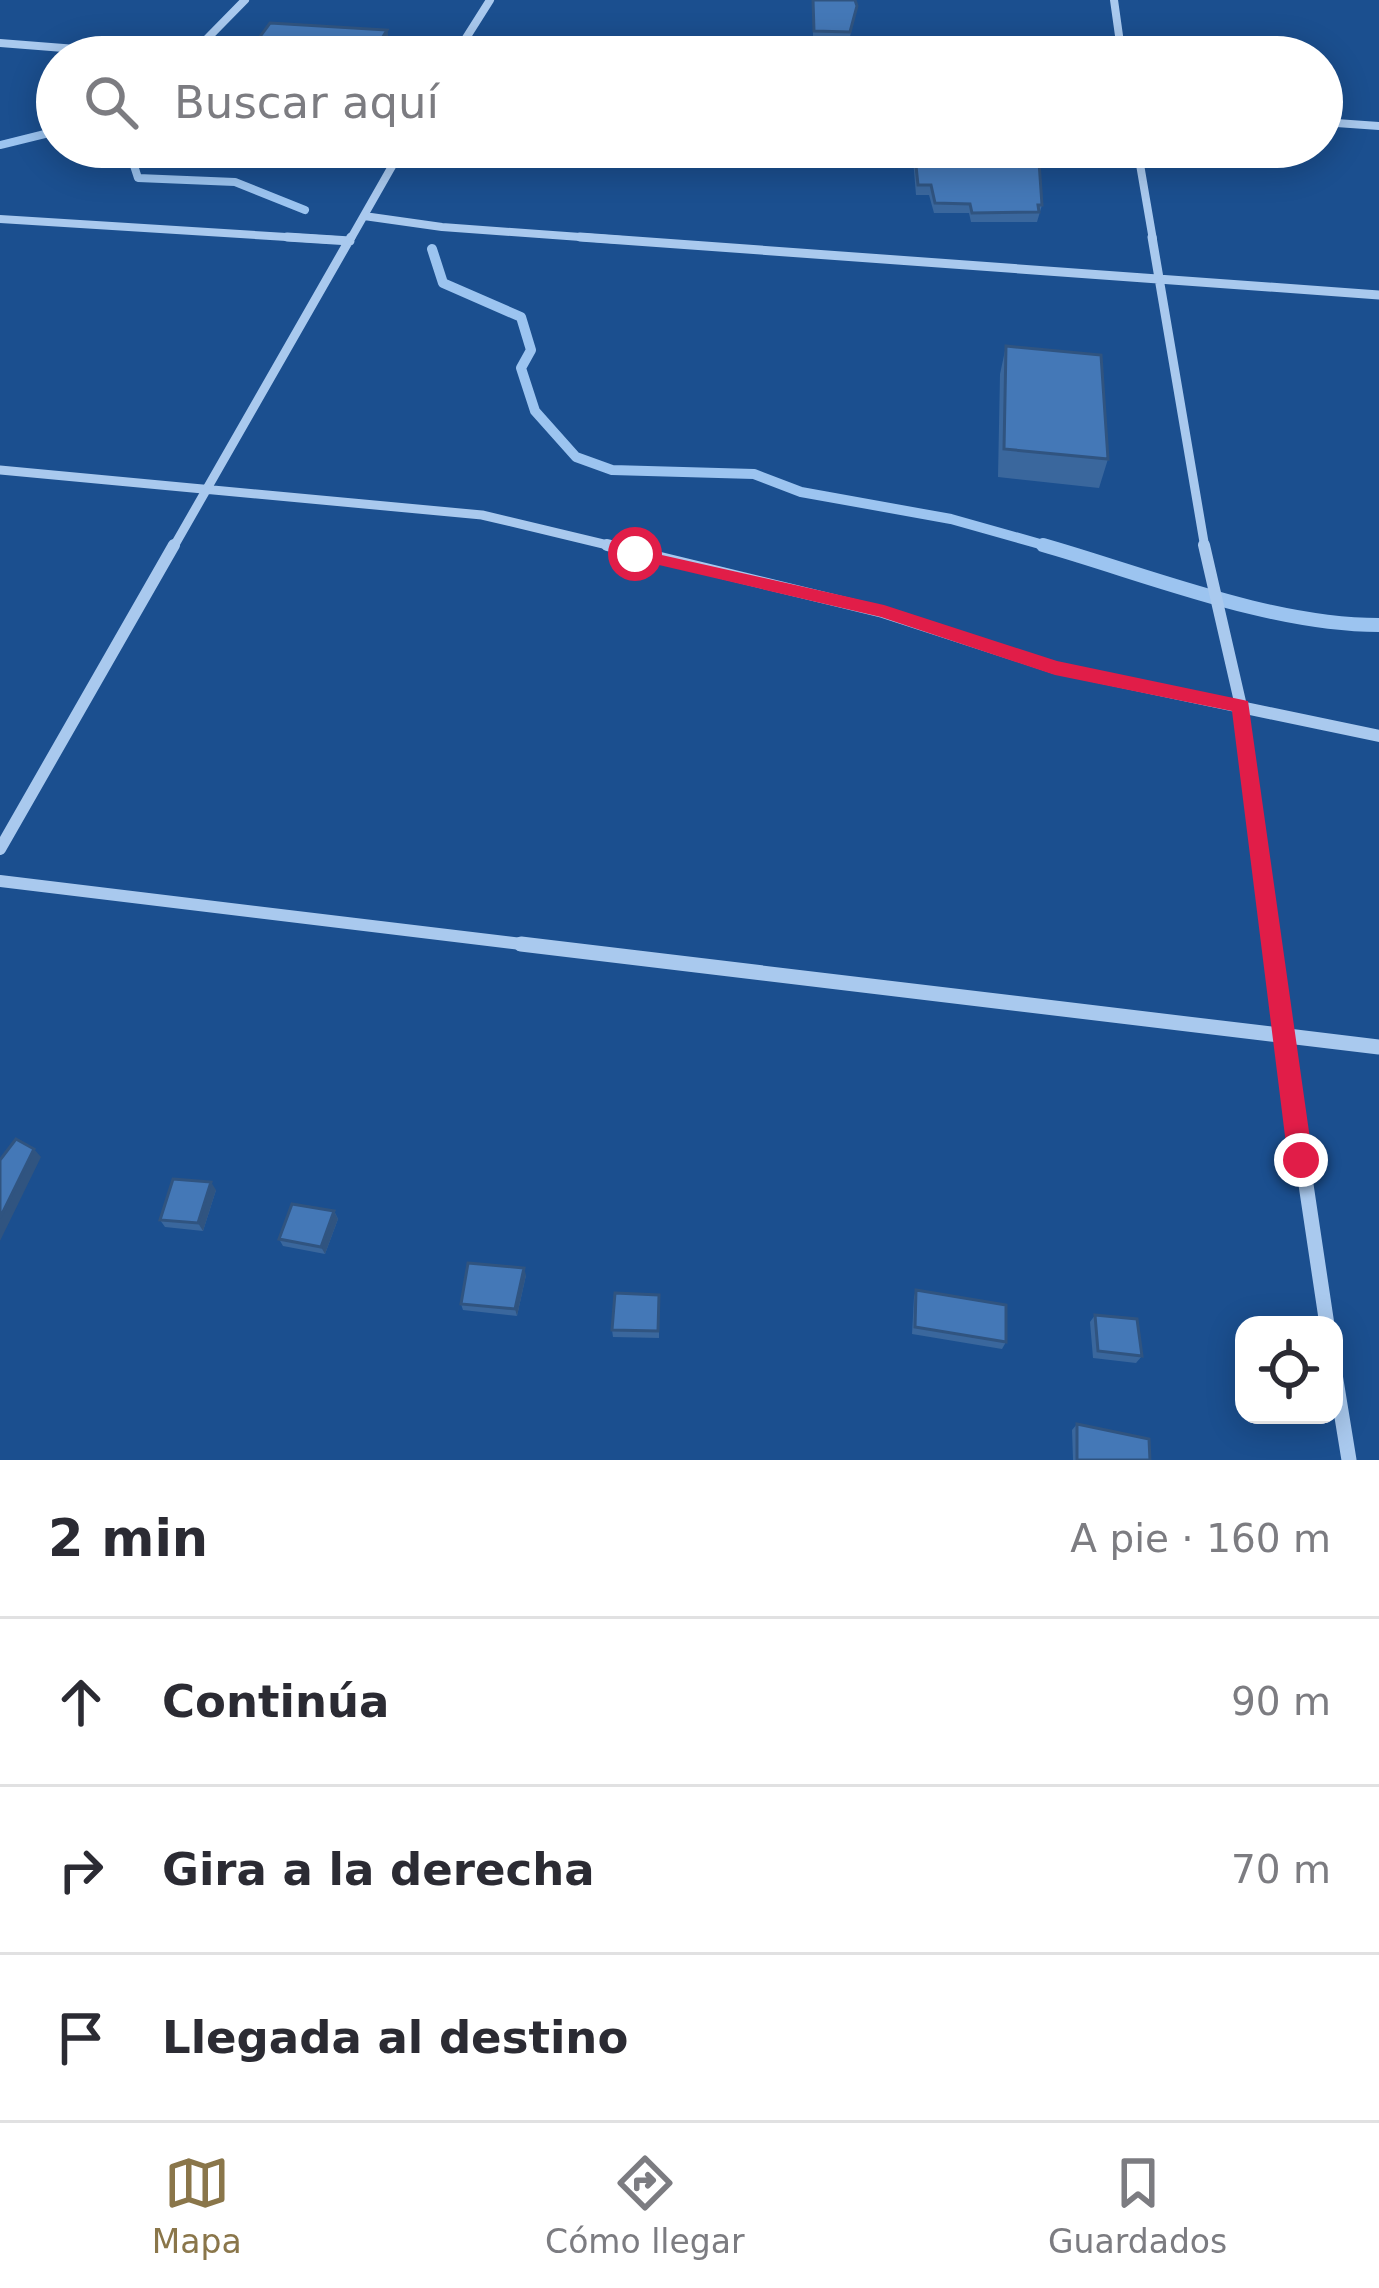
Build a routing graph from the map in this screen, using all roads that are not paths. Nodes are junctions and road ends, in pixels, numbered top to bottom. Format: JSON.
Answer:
{"nodes":[{"id":1,"x":245,"y":0,"type":"edge"},
{"id":2,"x":490,"y":0,"type":"edge"},
{"id":3,"x":1114,"y":0,"type":"edge"},
{"id":4,"x":210,"y":36,"type":"edge"},
{"id":5,"x":467,"y":36,"type":"edge"},
{"id":6,"x":1119,"y":36,"type":"edge"},
{"id":7,"x":0,"y":43,"type":"edge"},
{"id":8,"x":36,"y":46,"type":"edge"},
{"id":9,"x":1343,"y":123,"type":"edge"},
{"id":10,"x":1379,"y":126,"type":"edge"},
{"id":11,"x":391,"y":168,"type":"edge"},
{"id":12,"x":1141,"y":168,"type":"edge"},
{"id":13,"x":364,"y":216,"type":"junction"},
{"id":14,"x":0,"y":219,"type":"edge"},
{"id":15,"x":350,"y":241,"type":"junction"},
{"id":16,"x":1161,"y":280,"type":"junction"},
{"id":17,"x":1379,"y":295,"type":"edge"},
{"id":18,"x":0,"y":470,"type":"edge"},
{"id":19,"x":204,"y":489,"type":"junction"},
{"id":20,"x":1241,"y":706,"type":"junction"},
{"id":21,"x":1379,"y":736,"type":"edge"},
{"id":22,"x":0,"y":849,"type":"edge"},
{"id":23,"x":0,"y":881,"type":"edge"},
{"id":24,"x":1281,"y":1036,"type":"junction"},
{"id":25,"x":1379,"y":1047,"type":"edge"},
{"id":26,"x":1326,"y":1316,"type":"edge"},
{"id":27,"x":1343,"y":1423,"type":"edge"},
{"id":28,"x":1349,"y":1460,"type":"edge"}],
"edges":[{"from":1,"to":4,"type":"street"},
{"from":2,"to":5,"type":"street"},
{"from":3,"to":6,"type":"street"},
{"from":7,"to":8,"type":"street"},
{"from":9,"to":10,"type":"street"},
{"from":11,"to":13,"type":"street"},
{"from":12,"to":16,"type":"street"},
{"from":13,"to":15,"type":"street"},
{"from":13,"to":16,"type":"street"},
{"from":14,"to":15,"type":"street"},
{"from":15,"to":19,"type":"street"},
{"from":16,"to":17,"type":"street"},
{"from":16,"to":20,"type":"street"},
{"from":18,"to":19,"type":"street"},
{"from":19,"to":20,"type":"street"},
{"from":19,"to":22,"type":"street"},
{"from":20,"to":21,"type":"street"},
{"from":20,"to":24,"type":"street"},
{"from":23,"to":24,"type":"street"},
{"from":24,"to":25,"type":"street"},
{"from":24,"to":26,"type":"street"},
{"from":27,"to":28,"type":"street"}]}
